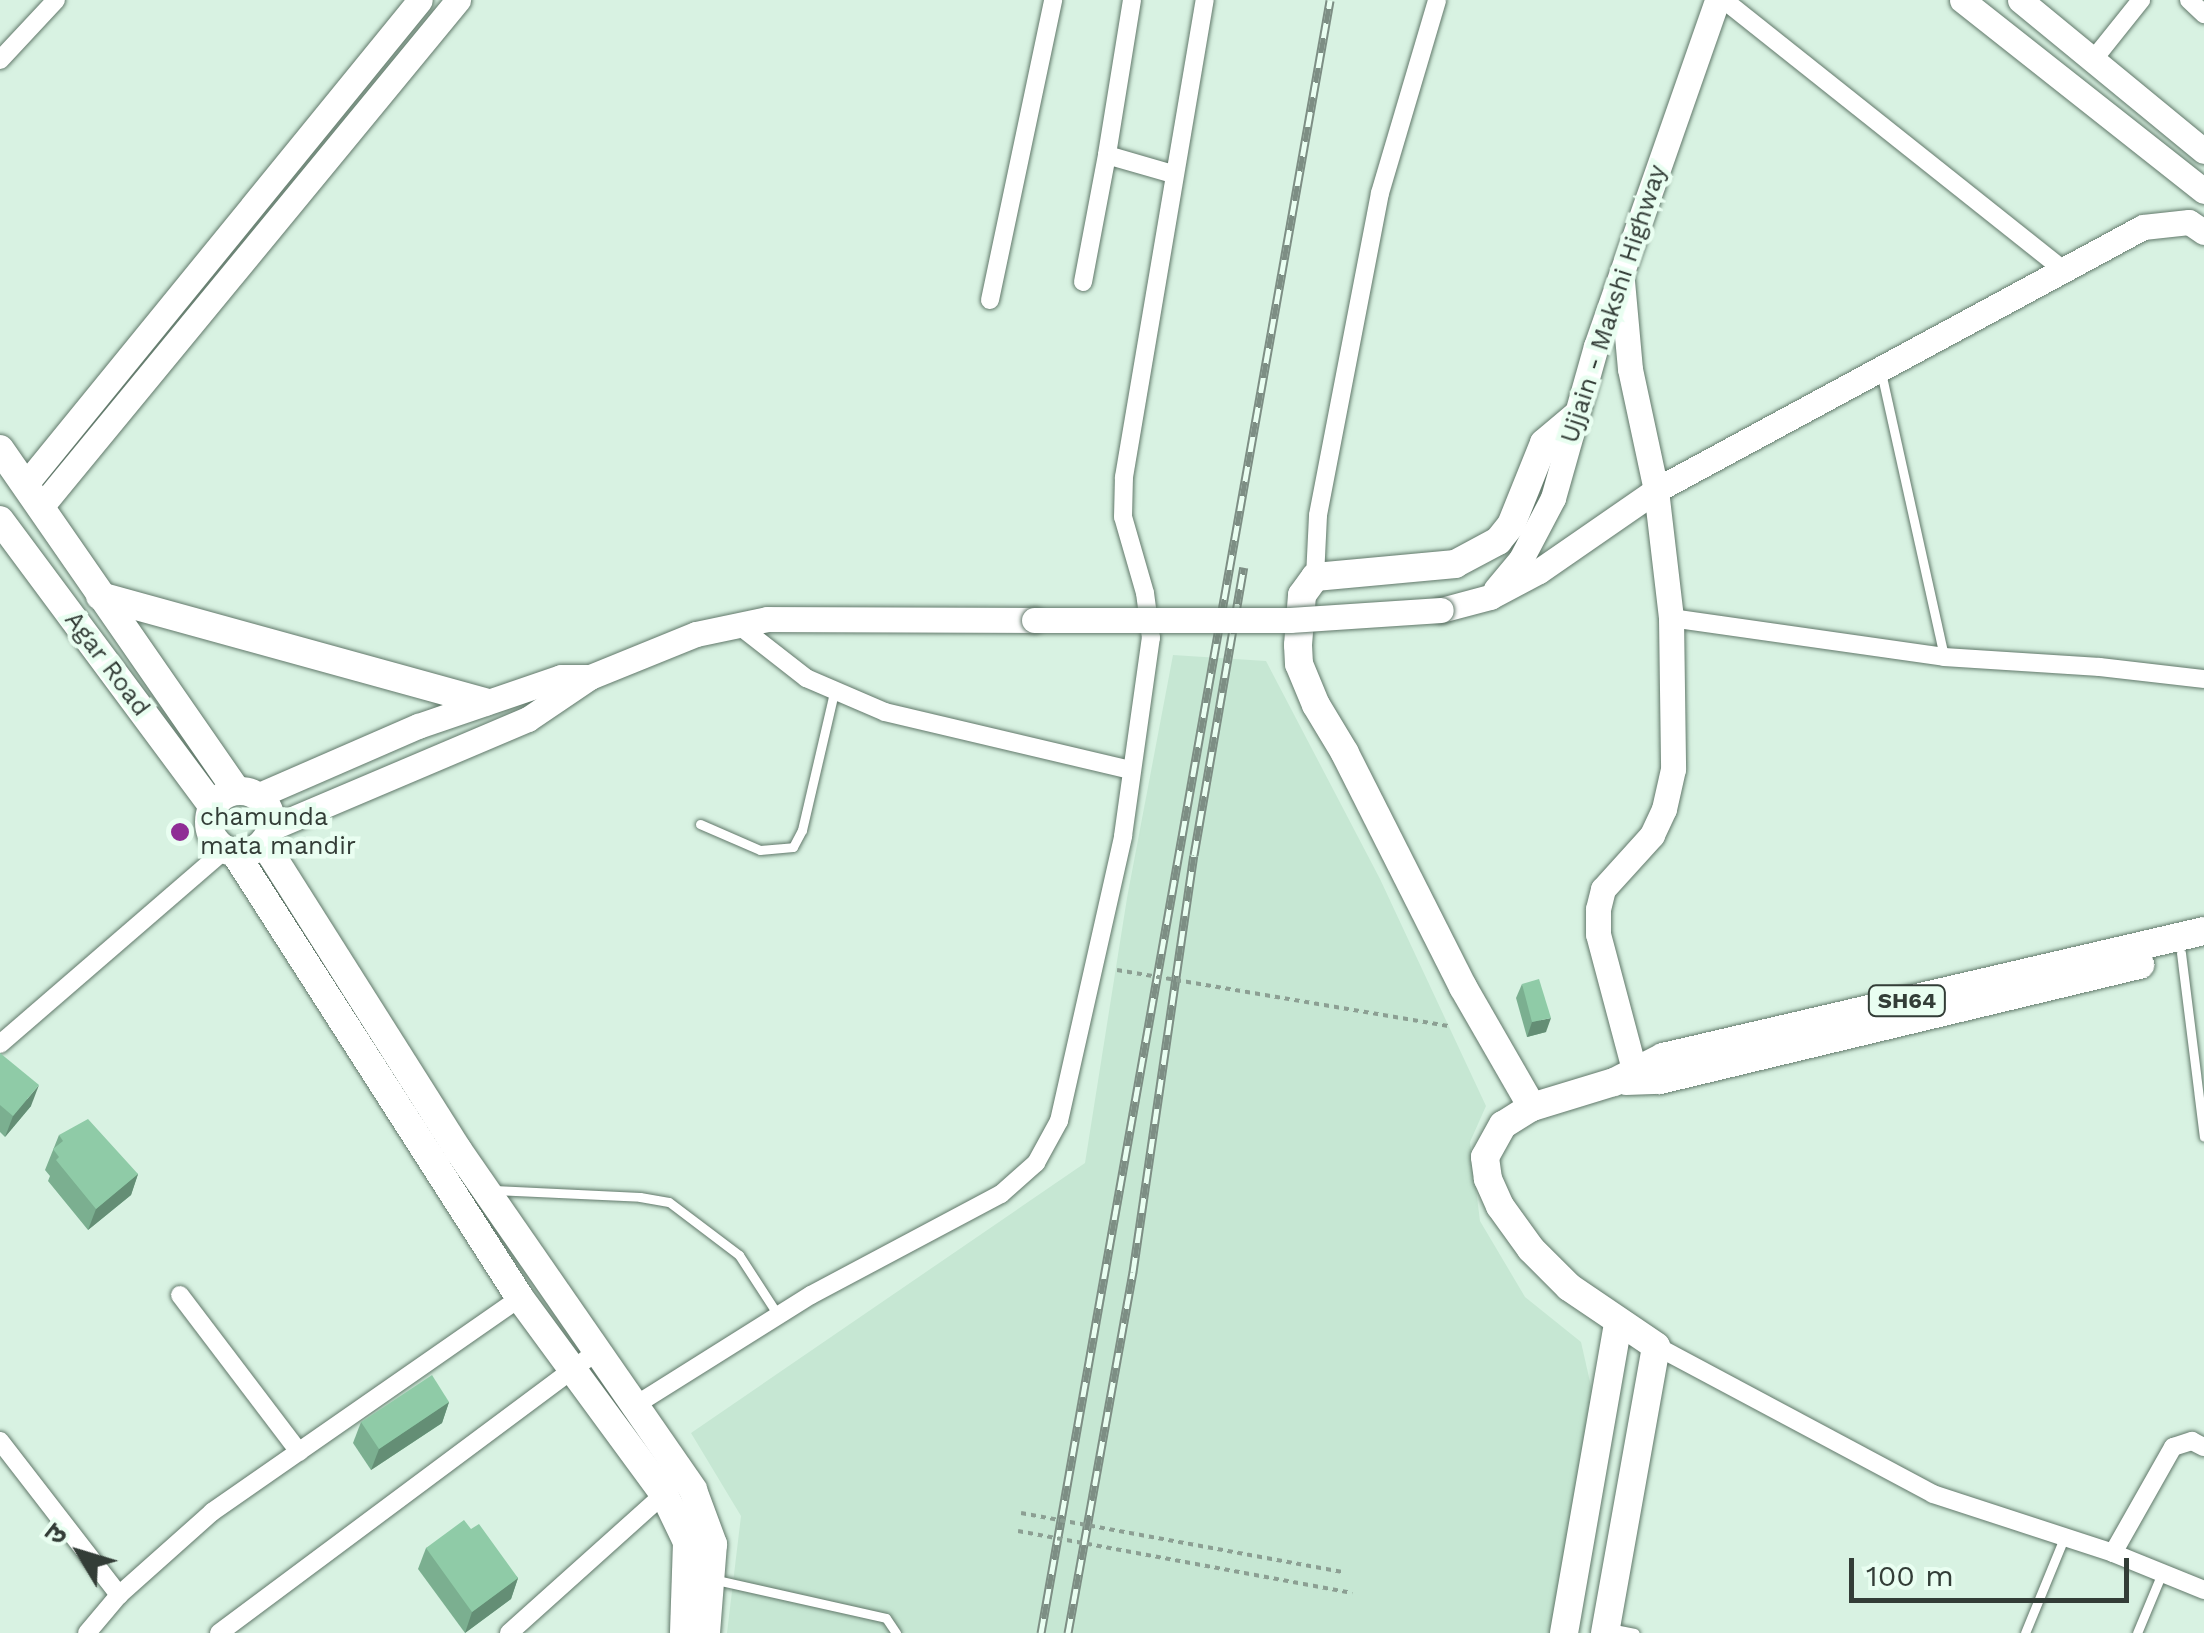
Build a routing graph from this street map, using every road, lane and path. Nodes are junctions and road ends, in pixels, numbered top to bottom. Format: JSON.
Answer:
{"nodes":[{"id":1,"x":56,"y":0,"type":"edge"},
{"id":2,"x":420,"y":0,"type":"edge"},
{"id":3,"x":458,"y":0,"type":"edge"},
{"id":4,"x":1053,"y":0,"type":"edge"},
{"id":5,"x":1132,"y":0,"type":"edge"},
{"id":6,"x":1205,"y":0,"type":"edge"},
{"id":7,"x":1436,"y":0,"type":"edge"},
{"id":8,"x":1721,"y":0,"type":"edge"},
{"id":9,"x":1962,"y":0,"type":"edge"},
{"id":10,"x":2020,"y":0,"type":"edge"},
{"id":11,"x":2141,"y":0,"type":"edge"},
{"id":12,"x":2189,"y":0,"type":"edge"},
{"id":13,"x":2204,"y":14,"type":"edge"},
{"id":14,"x":0,"y":60,"type":"edge"},
{"id":15,"x":2093,"y":60,"type":"junction"},
{"id":16,"x":2204,"y":151,"type":"edge"},
{"id":17,"x":1107,"y":155,"type":"junction"},
{"id":18,"x":284,"y":167,"type":"junction"},
{"id":19,"x":1174,"y":174,"type":"junction"},
{"id":20,"x":308,"y":184,"type":"junction"},
{"id":21,"x":2204,"y":191,"type":"edge"},
{"id":22,"x":2204,"y":232,"type":"edge"},
{"id":23,"x":2066,"y":271,"type":"junction"},
{"id":24,"x":1622,"y":281,"type":"junction"},
{"id":25,"x":1082,"y":282,"type":"dead end"},
{"id":26,"x":990,"y":300,"type":"dead end"},
{"id":27,"x":1880,"y":370,"type":"junction"},
{"id":28,"x":1576,"y":416,"type":"junction"},
{"id":29,"x":0,"y":449,"type":"edge"},
{"id":30,"x":1656,"y":490,"type":"junction"},
{"id":31,"x":32,"y":497,"type":"junction"},
{"id":32,"x":0,"y":520,"type":"edge"},
{"id":33,"x":1315,"y":577,"type":"junction"},
{"id":34,"x":100,"y":596,"type":"junction"},
{"id":35,"x":1490,"y":596,"type":"junction"},
{"id":36,"x":1671,"y":618,"type":"junction"},
{"id":37,"x":737,"y":624,"type":"junction"},
{"id":38,"x":1944,"y":658,"type":"junction"},
{"id":39,"x":590,"y":676,"type":"junction"},
{"id":40,"x":2204,"y":679,"type":"edge"},
{"id":41,"x":834,"y":692,"type":"junction"},
{"id":42,"x":485,"y":702,"type":"junction"},
{"id":43,"x":1130,"y":770,"type":"junction"},
{"id":44,"x":247,"y":794,"type":"junction"},
{"id":45,"x":213,"y":807,"type":"junction"},
{"id":46,"x":700,"y":824,"type":"dead end"},
{"id":47,"x":267,"y":835,"type":"junction"},
{"id":48,"x":230,"y":851,"type":"junction"},
{"id":49,"x":2204,"y":931,"type":"edge"},
{"id":50,"x":2192,"y":951,"type":"edge"},
{"id":51,"x":1117,"y":970,"type":"dead end"},
{"id":52,"x":1448,"y":1026,"type":"dead end"},
{"id":53,"x":0,"y":1044,"type":"edge"},
{"id":54,"x":1628,"y":1078,"type":"junction"},
{"id":55,"x":1532,"y":1107,"type":"junction"},
{"id":56,"x":2204,"y":1137,"type":"edge"},
{"id":57,"x":486,"y":1190,"type":"junction"},
{"id":58,"x":180,"y":1295,"type":"dead end"},
{"id":59,"x":520,"y":1298,"type":"junction"},
{"id":60,"x":778,"y":1315,"type":"junction"},
{"id":61,"x":1618,"y":1323,"type":"junction"},
{"id":62,"x":1656,"y":1346,"type":"junction"},
{"id":63,"x":597,"y":1351,"type":"junction"},
{"id":64,"x":574,"y":1369,"type":"junction"},
{"id":65,"x":634,"y":1406,"type":"junction"},
{"id":66,"x":0,"y":1440,"type":"edge"},
{"id":67,"x":2204,"y":1447,"type":"edge"},
{"id":68,"x":300,"y":1452,"type":"junction"},
{"id":69,"x":664,"y":1494,"type":"junction"},
{"id":70,"x":1020,"y":1513,"type":"dead end"},
{"id":71,"x":1018,"y":1531,"type":"dead end"},
{"id":72,"x":2065,"y":1538,"type":"junction"},
{"id":73,"x":2114,"y":1554,"type":"junction"},
{"id":74,"x":1343,"y":1572,"type":"dead end"},
{"id":75,"x":2162,"y":1573,"type":"junction"},
{"id":76,"x":700,"y":1577,"type":"junction"},
{"id":77,"x":2204,"y":1590,"type":"edge"},
{"id":78,"x":1352,"y":1593,"type":"dead end"},
{"id":79,"x":119,"y":1595,"type":"junction"},
{"id":80,"x":1606,"y":1630,"type":"edge"},
{"id":81,"x":87,"y":1633,"type":"edge"},
{"id":82,"x":219,"y":1633,"type":"edge"},
{"id":83,"x":509,"y":1633,"type":"edge"},
{"id":84,"x":684,"y":1633,"type":"edge"},
{"id":85,"x":706,"y":1633,"type":"edge"},
{"id":86,"x":896,"y":1633,"type":"edge"},
{"id":87,"x":1564,"y":1633,"type":"edge"},
{"id":88,"x":1636,"y":1633,"type":"edge"},
{"id":89,"x":2026,"y":1633,"type":"edge"},
{"id":90,"x":2137,"y":1633,"type":"edge"}],
"edges":[{"from":1,"to":14,"type":"street"},
{"from":2,"to":18,"type":"street"},
{"from":3,"to":20,"type":"street"},
{"from":4,"to":26,"type":"street"},
{"from":5,"to":17,"type":"street"},
{"from":6,"to":19,"type":"street"},
{"from":7,"to":33,"type":"street"},
{"from":8,"to":23,"type":"street"},
{"from":8,"to":24,"type":"street","name":"Ujjain - Makshi Highway"},
{"from":9,"to":21,"type":"street"},
{"from":10,"to":15,"type":"street"},
{"from":11,"to":15,"type":"street"},
{"from":12,"to":13,"type":"street"},
{"from":15,"to":16,"type":"street"},
{"from":17,"to":19,"type":"street"},
{"from":17,"to":25,"type":"street"},
{"from":18,"to":20,"type":"street"},
{"from":18,"to":31,"type":"street"},
{"from":19,"to":43,"type":"street"},
{"from":20,"to":31,"type":"street"},
{"from":22,"to":23,"type":"street"},
{"from":23,"to":27,"type":"street"},
{"from":24,"to":28,"type":"street","name":"Ujjain - Makshi Highway"},
{"from":24,"to":30,"type":"street"},
{"from":27,"to":30,"type":"street"},
{"from":27,"to":38,"type":"lane"},
{"from":28,"to":33,"type":"main road"},
{"from":28,"to":35,"type":"street","name":"Ujjain - Makshi Highway"},
{"from":29,"to":31,"type":"main road"},
{"from":30,"to":35,"type":"street"},
{"from":30,"to":36,"type":"street"},
{"from":31,"to":34,"type":"main road"},
{"from":32,"to":45,"type":"main road","name":"Agar Road"},
{"from":33,"to":55,"type":"main road"},
{"from":34,"to":42,"type":"main road"},
{"from":34,"to":44,"type":"main road"},
{"from":35,"to":37,"type":"street","bridge":true},
{"from":36,"to":38,"type":"street"},
{"from":36,"to":54,"type":"street"},
{"from":37,"to":39,"type":"street"},
{"from":37,"to":41,"type":"street"},
{"from":38,"to":40,"type":"street"},
{"from":39,"to":42,"type":"street"},
{"from":39,"to":47,"type":"street"},
{"from":41,"to":43,"type":"street"},
{"from":41,"to":46,"type":"lane"},
{"from":42,"to":44,"type":"street"},
{"from":43,"to":60,"type":"street"},
{"from":44,"to":45,"type":"main road"},
{"from":44,"to":47,"type":"main road"},
{"from":45,"to":48,"type":"main road","name":"Agar Road"},
{"from":47,"to":48,"type":"main road"},
{"from":47,"to":57,"type":"main road"},
{"from":48,"to":53,"type":"street"},
{"from":48,"to":59,"type":"main road","name":"Agar Road"},
{"from":49,"to":54,"type":"main road","number":"SH64"},
{"from":50,"to":54,"type":"main road","number":"SH64"},
{"from":50,"to":56,"type":"lane"},
{"from":51,"to":52,"type":"path","bridge":true},
{"from":54,"to":55,"type":"main road","number":"SH64"},
{"from":55,"to":61,"type":"main road","number":"SH64"},
{"from":57,"to":60,"type":"lane"},
{"from":57,"to":63,"type":"main road"},
{"from":58,"to":68,"type":"street"},
{"from":59,"to":64,"type":"main road","name":"Agar Road"},
{"from":59,"to":68,"type":"street"},
{"from":60,"to":65,"type":"street"},
{"from":61,"to":62,"type":"main road","number":"SH64"},
{"from":61,"to":87,"type":"main road"},
{"from":62,"to":72,"type":"street"},
{"from":62,"to":80,"type":"main road"},
{"from":63,"to":64,"type":"street"},
{"from":63,"to":65,"type":"main road"},
{"from":64,"to":69,"type":"main road","name":"Agar Road"},
{"from":64,"to":82,"type":"street"},
{"from":65,"to":76,"type":"main road"},
{"from":66,"to":79,"type":"street"},
{"from":67,"to":73,"type":"street"},
{"from":68,"to":79,"type":"street"},
{"from":69,"to":76,"type":"main road","name":"Agar Road"},
{"from":69,"to":83,"type":"street"},
{"from":70,"to":74,"type":"path","bridge":true},
{"from":71,"to":78,"type":"path","bridge":true},
{"from":72,"to":73,"type":"street"},
{"from":72,"to":89,"type":"lane"},
{"from":73,"to":75,"type":"street"},
{"from":75,"to":77,"type":"street"},
{"from":75,"to":90,"type":"lane"},
{"from":76,"to":84,"type":"main road"},
{"from":76,"to":85,"type":"main road"},
{"from":76,"to":86,"type":"lane"},
{"from":79,"to":81,"type":"street"},
{"from":80,"to":88,"type":"lane"}]}
